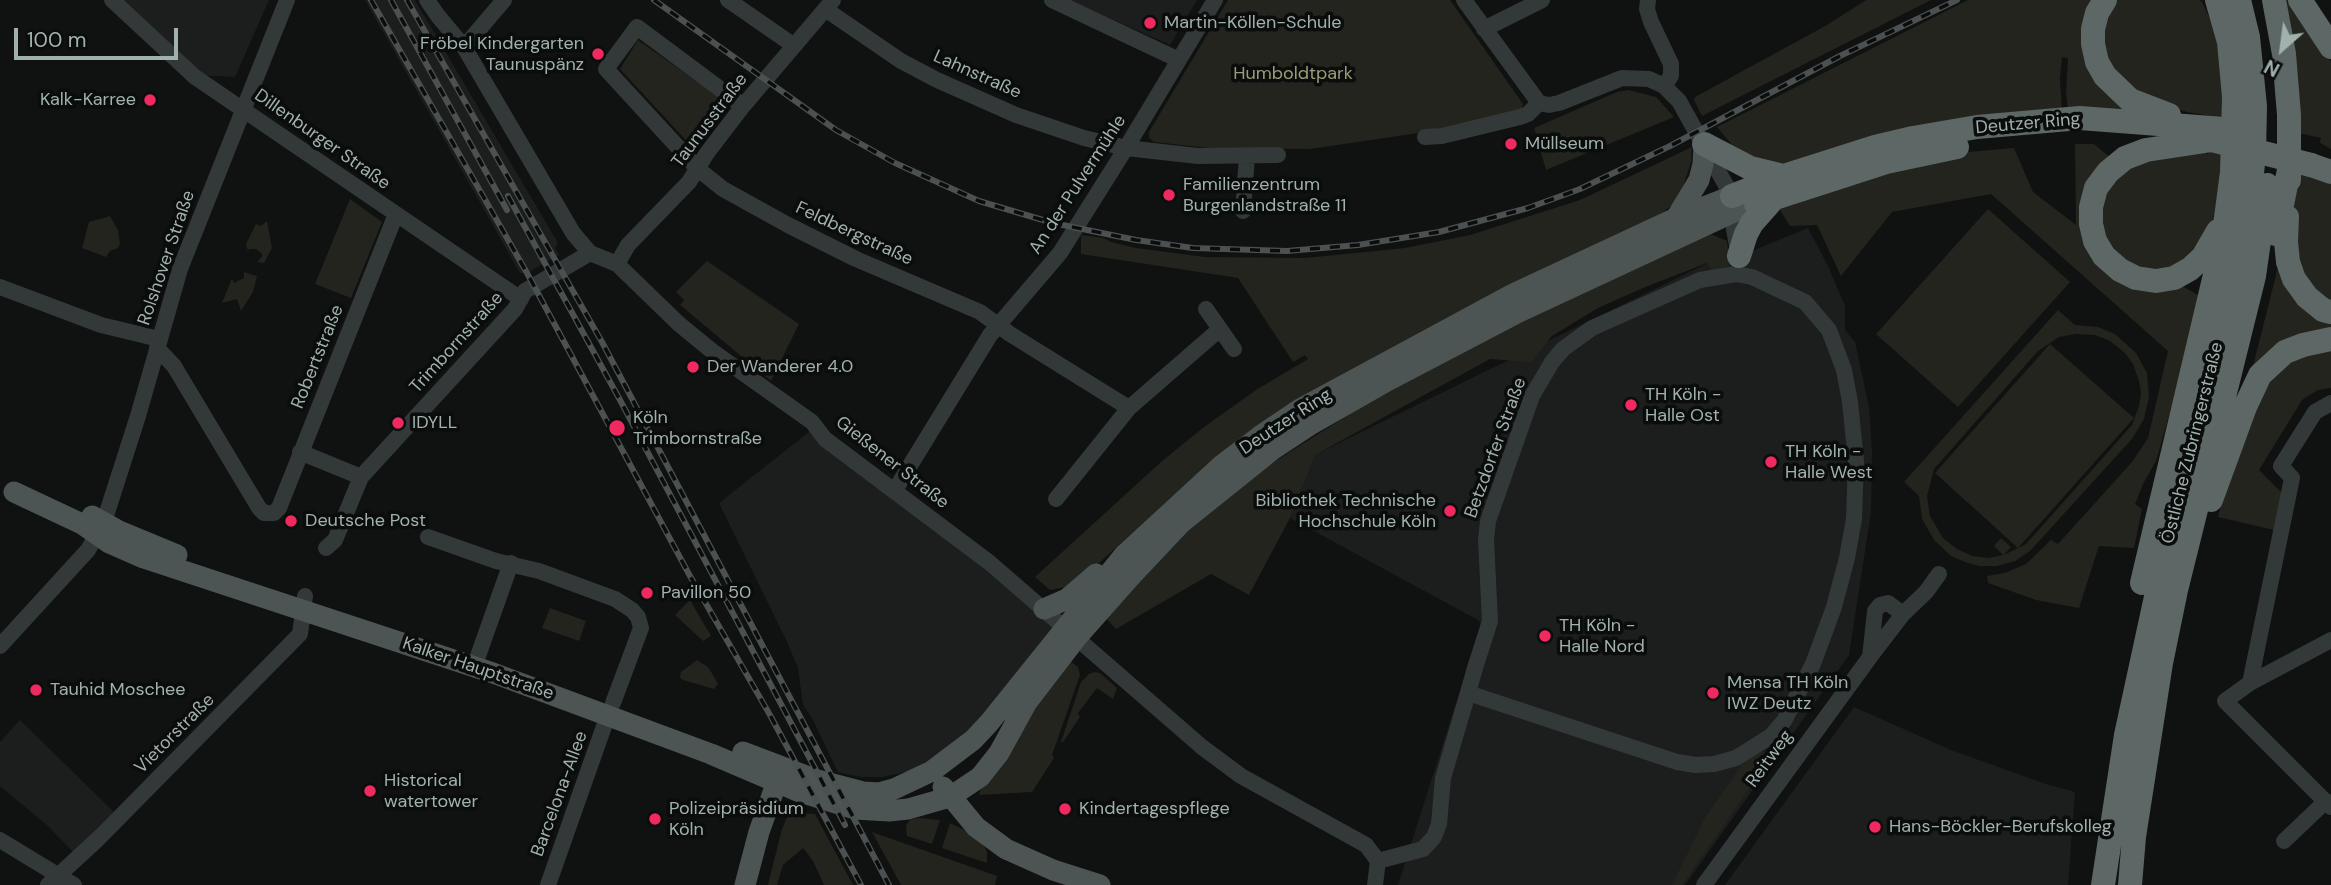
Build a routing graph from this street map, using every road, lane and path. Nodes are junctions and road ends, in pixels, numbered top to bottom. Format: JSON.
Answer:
{"nodes":[{"id":1,"x":112,"y":0,"type":"edge"},
{"id":2,"x":287,"y":0,"type":"edge"},
{"id":3,"x":427,"y":0,"type":"edge"},
{"id":4,"x":504,"y":0,"type":"edge"},
{"id":5,"x":728,"y":0,"type":"edge"},
{"id":6,"x":1054,"y":0,"type":"edge"},
{"id":7,"x":1215,"y":0,"type":"edge"},
{"id":8,"x":1464,"y":0,"type":"edge"},
{"id":9,"x":1542,"y":0,"type":"edge"},
{"id":10,"x":1648,"y":0,"type":"edge"},
{"id":11,"x":2105,"y":0,"type":"edge"},
{"id":12,"x":2207,"y":0,"type":"edge"},
{"id":13,"x":2217,"y":0,"type":"edge"},
{"id":14,"x":2239,"y":0,"type":"edge"},
{"id":15,"x":2256,"y":0,"type":"edge"},
{"id":16,"x":2274,"y":0,"type":"edge"},
{"id":17,"x":2300,"y":0,"type":"edge"},
{"id":18,"x":829,"y":5,"type":"edge"},
{"id":19,"x":1484,"y":29,"type":"junction"},
{"id":20,"x":2229,"y":42,"type":"junction"},
{"id":21,"x":793,"y":46,"type":"junction"},
{"id":22,"x":464,"y":47,"type":"junction"},
{"id":23,"x":2331,"y":47,"type":"edge"},
{"id":24,"x":1179,"y":60,"type":"junction"},
{"id":25,"x":1664,"y":86,"type":"junction"},
{"id":26,"x":1539,"y":103,"type":"junction"},
{"id":27,"x":743,"y":106,"type":"junction"},
{"id":28,"x":243,"y":109,"type":"junction"},
{"id":29,"x":2209,"y":131,"type":"junction"},
{"id":30,"x":1425,"y":137,"type":"dead end"},
{"id":31,"x":1704,"y":145,"type":"junction"},
{"id":32,"x":1126,"y":148,"type":"junction"},
{"id":33,"x":1278,"y":155,"type":"dead end"},
{"id":34,"x":1247,"y":156,"type":"junction"},
{"id":35,"x":2315,"y":163,"type":"edge"},
{"id":36,"x":698,"y":169,"type":"junction"},
{"id":37,"x":1779,"y":186,"type":"junction"},
{"id":38,"x":1734,"y":204,"type":"junction"},
{"id":39,"x":2228,"y":208,"type":"junction"},
{"id":40,"x":1243,"y":211,"type":"dead end"},
{"id":41,"x":396,"y":214,"type":"junction"},
{"id":42,"x":1676,"y":218,"type":"junction"},
{"id":43,"x":1701,"y":227,"type":"junction"},
{"id":44,"x":590,"y":253,"type":"junction"},
{"id":45,"x":1737,"y":257,"type":"junction"},
{"id":46,"x":617,"y":264,"type":"junction"},
{"id":47,"x":0,"y":287,"type":"edge"},
{"id":48,"x":522,"y":299,"type":"junction"},
{"id":49,"x":1206,"y":309,"type":"dead end"},
{"id":50,"x":2331,"y":312,"type":"edge"},
{"id":51,"x":998,"y":326,"type":"junction"},
{"id":52,"x":1220,"y":329,"type":"junction"},
{"id":53,"x":2331,"y":339,"type":"edge"},
{"id":54,"x":158,"y":343,"type":"junction"},
{"id":55,"x":1234,"y":349,"type":"dead end"},
{"id":56,"x":2331,"y":403,"type":"edge"},
{"id":57,"x":1129,"y":408,"type":"junction"},
{"id":58,"x":2207,"y":425,"type":"junction"},
{"id":59,"x":300,"y":452,"type":"junction"},
{"id":60,"x":361,"y":477,"type":"junction"},
{"id":61,"x":7,"y":490,"type":"edge"},
{"id":62,"x":895,"y":490,"type":"junction"},
{"id":63,"x":1056,"y":499,"type":"dead end"},
{"id":64,"x":2210,"y":504,"type":"junction"},
{"id":65,"x":101,"y":528,"type":"junction"},
{"id":66,"x":428,"y":537,"type":"dead end"},
{"id":67,"x":326,"y":548,"type":"dead end"},
{"id":68,"x":1124,"y":555,"type":"junction"},
{"id":69,"x":511,"y":564,"type":"junction"},
{"id":70,"x":1939,"y":574,"type":"dead end"},
{"id":71,"x":305,"y":603,"type":"junction"},
{"id":72,"x":1044,"y":608,"type":"junction"},
{"id":73,"x":1903,"y":614,"type":"junction"},
{"id":74,"x":1071,"y":632,"type":"junction"},
{"id":75,"x":2331,"y":640,"type":"edge"},
{"id":76,"x":0,"y":646,"type":"edge"},
{"id":77,"x":478,"y":656,"type":"junction"},
{"id":78,"x":1870,"y":657,"type":"junction"},
{"id":79,"x":2250,"y":683,"type":"junction"},
{"id":80,"x":1468,"y":693,"type":"junction"},
{"id":81,"x":611,"y":709,"type":"junction"},
{"id":82,"x":2154,"y":716,"type":"junction"},
{"id":83,"x":932,"y":771,"type":"junction"},
{"id":84,"x":779,"y":774,"type":"junction"},
{"id":85,"x":980,"y":777,"type":"junction"},
{"id":86,"x":950,"y":797,"type":"junction"},
{"id":87,"x":2328,"y":804,"type":"edge"},
{"id":88,"x":908,"y":809,"type":"junction"},
{"id":89,"x":976,"y":827,"type":"junction"},
{"id":90,"x":0,"y":840,"type":"edge"},
{"id":91,"x":2284,"y":841,"type":"dead end"},
{"id":92,"x":1378,"y":860,"type":"junction"},
{"id":93,"x":53,"y":881,"type":"edge"},
{"id":94,"x":74,"y":885,"type":"edge"},
{"id":95,"x":548,"y":885,"type":"edge"},
{"id":96,"x":745,"y":885,"type":"edge"},
{"id":97,"x":1100,"y":885,"type":"edge"},
{"id":98,"x":1376,"y":885,"type":"edge"},
{"id":99,"x":1704,"y":885,"type":"edge"},
{"id":100,"x":2102,"y":885,"type":"edge"},
{"id":101,"x":2130,"y":885,"type":"edge"}],
"edges":[{"from":1,"to":28,"type":"street","name":"Dillenburger Straße"},
{"from":2,"to":28,"type":"street","name":"Rolshover Straße"},
{"from":3,"to":22,"type":"street","name":"Gießener Straße"},
{"from":4,"to":22,"type":"street"},
{"from":5,"to":21,"type":"street"},
{"from":6,"to":24,"type":"street"},
{"from":7,"to":24,"type":"street","name":"An der Pulvermühle"},
{"from":8,"to":19,"type":"street"},
{"from":9,"to":19,"type":"street"},
{"from":10,"to":25,"type":"street"},
{"from":11,"to":29,"type":"highway"},
{"from":12,"to":20,"type":"highway"},
{"from":13,"to":20,"type":"highway"},
{"from":14,"to":58,"type":"highway","name":"Östliche Zubringerstraße"},
{"from":15,"to":58,"type":"highway","name":"Östliche Zubringerstraße"},
{"from":16,"to":35,"type":"highway"},
{"from":17,"to":23,"type":"highway"},
{"from":18,"to":21,"type":"street","name":"Taunusstraße"},
{"from":18,"to":32,"type":"street","name":"Lahnstraße"},
{"from":19,"to":26,"type":"street"},
{"from":20,"to":39,"type":"highway"},
{"from":21,"to":27,"type":"street","name":"Taunusstraße"},
{"from":22,"to":44,"type":"street","name":"Gießener Straße"},
{"from":24,"to":32,"type":"street","name":"An der Pulvermühle"},
{"from":25,"to":26,"type":"street"},
{"from":25,"to":31,"type":"street"},
{"from":26,"to":30,"type":"street"},
{"from":27,"to":36,"type":"street","name":"Taunusstraße"},
{"from":27,"to":36,"type":"street","name":"Feldbergstraße"},
{"from":28,"to":41,"type":"street","name":"Dillenburger Straße"},
{"from":28,"to":54,"type":"street","name":"Rolshover Straße"},
{"from":29,"to":35,"type":"highway","name":"Deutzer Ring"},
{"from":29,"to":37,"type":"highway","name":"Deutzer Ring"},
{"from":29,"to":39,"type":"highway"},
{"from":31,"to":37,"type":"highway"},
{"from":31,"to":38,"type":"street"},
{"from":31,"to":42,"type":"main road"},
{"from":32,"to":34,"type":"street","name":"Lahnstraße"},
{"from":32,"to":51,"type":"street","name":"An der Pulvermühle"},
{"from":33,"to":34,"type":"street","name":"Lahnstraße"},
{"from":34,"to":40,"type":"street"},
{"from":35,"to":50,"type":"highway"},
{"from":35,"to":64,"type":"highway"},
{"from":36,"to":46,"type":"street","name":"Taunusstraße"},
{"from":36,"to":51,"type":"street","name":"Feldbergstraße"},
{"from":37,"to":38,"type":"highway","name":"Deutzer Ring"},
{"from":37,"to":45,"type":"highway"},
{"from":38,"to":42,"type":"main road","name":"Deutzer Ring"},
{"from":38,"to":43,"type":"main road","name":"Deutzer Ring"},
{"from":38,"to":45,"type":"street"},
{"from":39,"to":100,"type":"highway"},
{"from":41,"to":48,"type":"street","name":"Dillenburger Straße"},
{"from":41,"to":59,"type":"street","name":"Robertstraße"},
{"from":42,"to":68,"type":"main road","name":"Deutzer Ring"},
{"from":43,"to":45,"type":"street"},
{"from":43,"to":74,"type":"main road","name":"Deutzer Ring"},
{"from":44,"to":46,"type":"street","name":"Gießener Straße"},
{"from":44,"to":48,"type":"street","name":"Trimbornstraße"},
{"from":45,"to":80,"type":"street","name":"Betzdorfer Straße"},
{"from":45,"to":80,"type":"street","name":"Betzdorfer Straße"},
{"from":46,"to":62,"type":"street","name":"Gießener Straße"},
{"from":47,"to":54,"type":"street"},
{"from":48,"to":60,"type":"street","name":"Trimbornstraße"},
{"from":49,"to":52,"type":"street"},
{"from":51,"to":57,"type":"street","name":"Feldbergstraße"},
{"from":51,"to":62,"type":"street","name":"An der Pulvermühle"},
{"from":52,"to":55,"type":"street"},
{"from":52,"to":57,"type":"street"},
{"from":53,"to":64,"type":"highway"},
{"from":54,"to":59,"type":"street","name":"Robertstraße"},
{"from":54,"to":65,"type":"street","name":"Rolshover Straße"},
{"from":56,"to":79,"type":"street"},
{"from":57,"to":63,"type":"street"},
{"from":58,"to":82,"type":"highway","name":"Östliche Zubringerstraße"},
{"from":58,"to":100,"type":"highway","name":"Östliche Zubringerstraße"},
{"from":59,"to":60,"type":"street"},
{"from":60,"to":67,"type":"street","name":"Trimbornstraße"},
{"from":61,"to":65,"type":"main road","name":"Kalker Hauptstraße"},
{"from":62,"to":72,"type":"street","name":"Gießener Straße"},
{"from":64,"to":82,"type":"highway"},
{"from":65,"to":71,"type":"main road","name":"Kalker Hauptstraße"},
{"from":65,"to":76,"type":"street","name":"Rolshover Straße"},
{"from":66,"to":69,"type":"street"},
{"from":68,"to":72,"type":"main road"},
{"from":68,"to":74,"type":"main road","name":"Deutzer Ring"},
{"from":69,"to":77,"type":"street"},
{"from":69,"to":81,"type":"street"},
{"from":70,"to":73,"type":"street","name":"Reitweg"},
{"from":71,"to":77,"type":"main road","name":"Kalker Hauptstraße"},
{"from":71,"to":81,"type":"main road","name":"Kalker Hauptstraße"},
{"from":71,"to":93,"type":"street","name":"Vietorstraße"},
{"from":72,"to":74,"type":"street","name":"Gießener Straße"},
{"from":73,"to":78,"type":"street","name":"Reitweg"},
{"from":73,"to":78,"type":"street","name":"Reitweg"},
{"from":74,"to":83,"type":"main road","name":"Deutzer Ring"},
{"from":74,"to":85,"type":"main road","name":"Deutzer Ring"},
{"from":74,"to":92,"type":"street","name":"Gießener Straße"},
{"from":75,"to":79,"type":"street"},
{"from":77,"to":81,"type":"main road","name":"Kalker Hauptstraße"},
{"from":78,"to":99,"type":"street","name":"Reitweg"},
{"from":79,"to":87,"type":"street"},
{"from":80,"to":92,"type":"street","name":"Betzdorfer Straße"},
{"from":81,"to":84,"type":"main road","name":"Kalker Hauptstraße"},
{"from":81,"to":95,"type":"street","name":"Barcelona-Allee"},
{"from":82,"to":101,"type":"highway","name":"Östliche Zubringerstraße"},
{"from":83,"to":84,"type":"main road","name":"Kalker Hauptstraße"},
{"from":83,"to":86,"type":"main road"},
{"from":84,"to":88,"type":"main road","name":"Kalker Hauptstraße"},
{"from":84,"to":96,"type":"main road"},
{"from":85,"to":86,"type":"main road","name":"Deutzer Ring"},
{"from":85,"to":89,"type":"main road"},
{"from":86,"to":88,"type":"main road","name":"Kalker Hauptstraße"},
{"from":86,"to":89,"type":"main road"},
{"from":87,"to":91,"type":"street"},
{"from":88,"to":89,"type":"main road"},
{"from":89,"to":97,"type":"main road"},
{"from":90,"to":93,"type":"street"},
{"from":92,"to":98,"type":"street"},
{"from":93,"to":94,"type":"street"}]}
